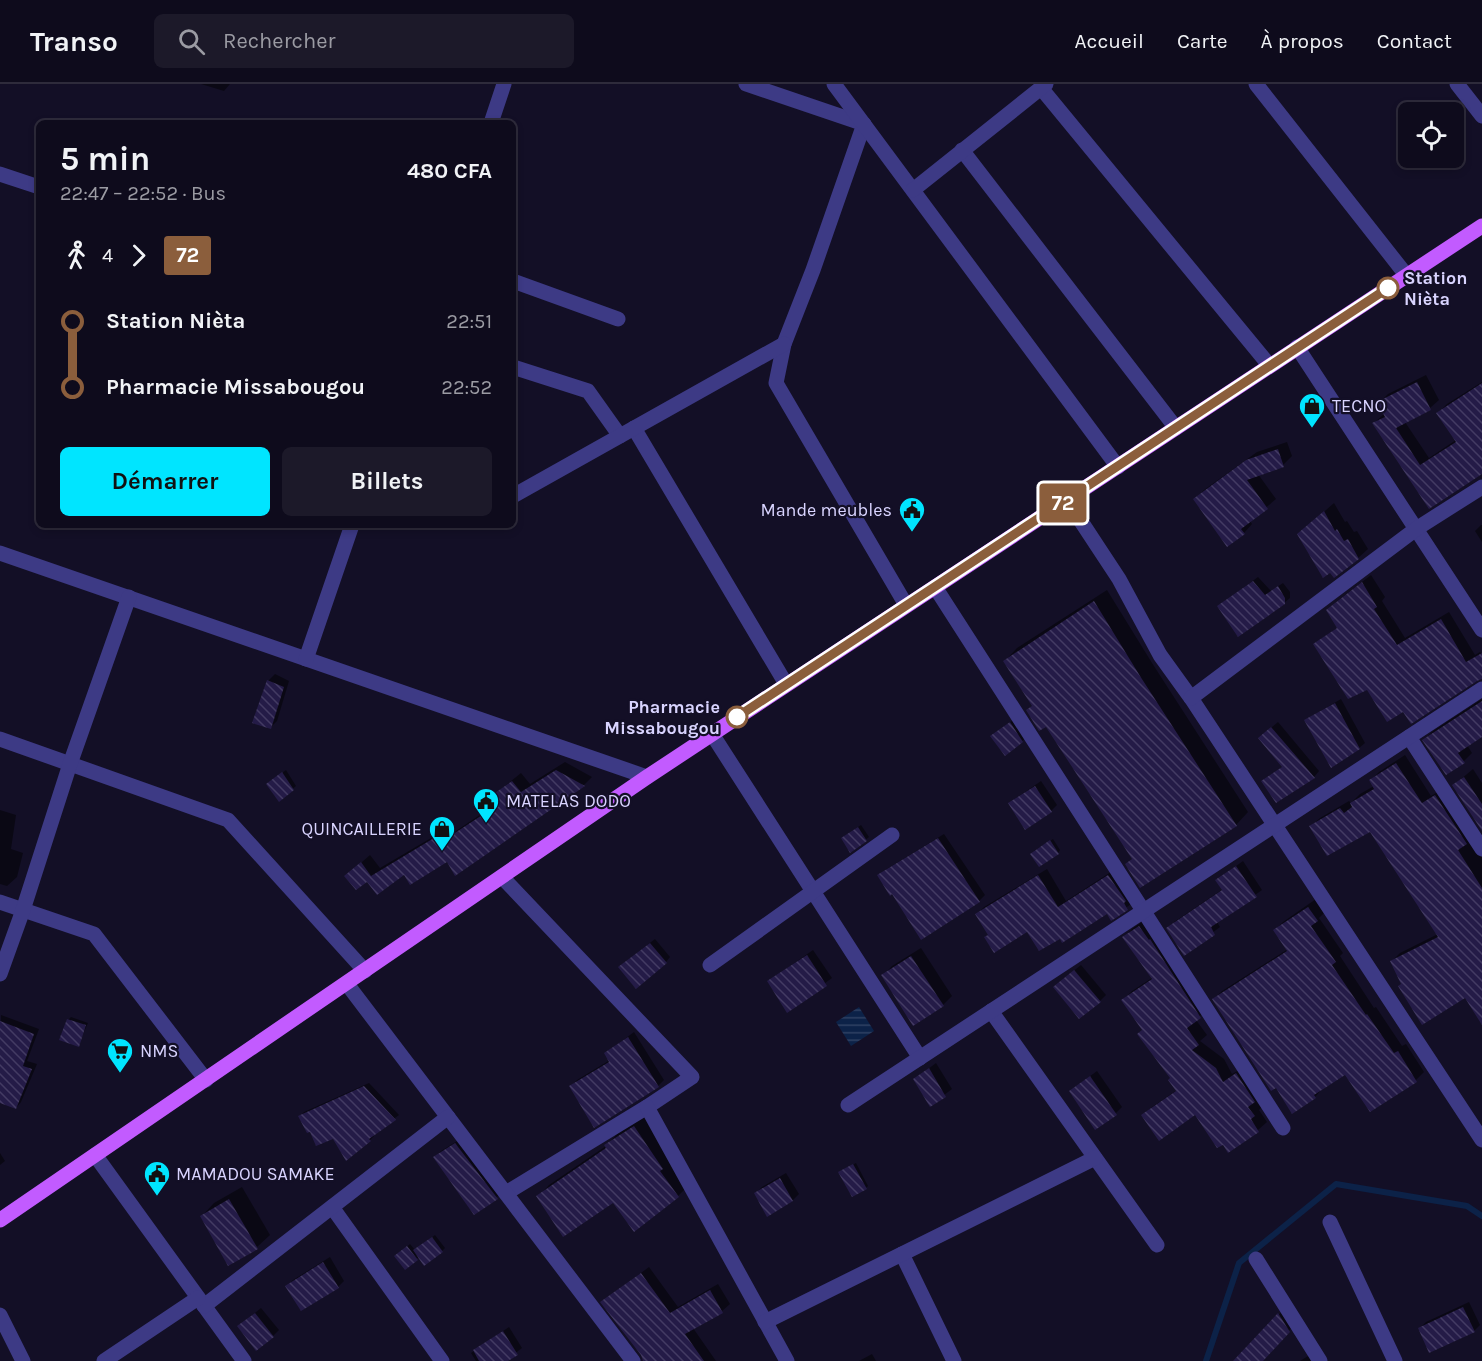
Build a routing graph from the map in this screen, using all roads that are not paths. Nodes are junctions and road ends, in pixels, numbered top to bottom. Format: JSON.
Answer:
{"nodes":[{"id":1,"x":504,"y":84,"type":"edge"},
{"id":2,"x":746,"y":84,"type":"edge"},
{"id":3,"x":834,"y":84,"type":"edge"},
{"id":4,"x":1256,"y":84,"type":"edge"},
{"id":5,"x":1457,"y":84,"type":"edge"},
{"id":6,"x":1043,"y":86,"type":"edge"},
{"id":7,"x":1482,"y":116,"type":"edge"},
{"id":8,"x":492,"y":120,"type":"edge"},
{"id":9,"x":864,"y":124,"type":"junction"},
{"id":10,"x":962,"y":150,"type":"junction"},
{"id":11,"x":0,"y":174,"type":"edge"},
{"id":12,"x":36,"y":186,"type":"edge"},
{"id":13,"x":913,"y":190,"type":"junction"},
{"id":14,"x":1482,"y":226,"type":"edge"},
{"id":15,"x":1407,"y":276,"type":"junction"},
{"id":16,"x":516,"y":282,"type":"edge"},
{"id":17,"x":618,"y":319,"type":"dead end"},
{"id":18,"x":784,"y":344,"type":"junction"},
{"id":19,"x":1297,"y":347,"type":"junction"},
{"id":20,"x":1269,"y":365,"type":"junction"},
{"id":21,"x":516,"y":368,"type":"edge"},
{"id":22,"x":634,"y":428,"type":"junction"},
{"id":23,"x":1176,"y":428,"type":"junction"},
{"id":24,"x":620,"y":436,"type":"junction"},
{"id":25,"x":1118,"y":467,"type":"junction"},
{"id":26,"x":1482,"y":487,"type":"edge"},
{"id":27,"x":516,"y":494,"type":"edge"},
{"id":28,"x":1067,"y":500,"type":"junction"},
{"id":29,"x":351,"y":528,"type":"edge"},
{"id":30,"x":1416,"y":529,"type":"junction"},
{"id":31,"x":0,"y":553,"type":"edge"},
{"id":32,"x":935,"y":587,"type":"junction"},
{"id":33,"x":129,"y":597,"type":"junction"},
{"id":34,"x":906,"y":605,"type":"junction"},
{"id":35,"x":1482,"y":630,"type":"edge"},
{"id":36,"x":306,"y":658,"type":"junction"},
{"id":37,"x":786,"y":684,"type":"junction"},
{"id":38,"x":1482,"y":689,"type":"edge"},
{"id":39,"x":1191,"y":698,"type":"junction"},
{"id":40,"x":712,"y":734,"type":"junction"},
{"id":41,"x":1409,"y":737,"type":"junction"},
{"id":42,"x":0,"y":739,"type":"edge"},
{"id":43,"x":70,"y":764,"type":"junction"},
{"id":44,"x":647,"y":777,"type":"junction"},
{"id":45,"x":1274,"y":825,"type":"junction"},
{"id":46,"x":892,"y":835,"type":"dead end"},
{"id":47,"x":1482,"y":849,"type":"edge"},
{"id":48,"x":502,"y":877,"type":"junction"},
{"id":49,"x":813,"y":891,"type":"junction"},
{"id":50,"x":0,"y":902,"type":"edge"},
{"id":51,"x":23,"y":910,"type":"junction"},
{"id":52,"x":1143,"y":911,"type":"junction"},
{"id":53,"x":710,"y":965,"type":"dead end"},
{"id":54,"x":365,"y":971,"type":"junction"},
{"id":55,"x":0,"y":974,"type":"edge"},
{"id":56,"x":347,"y":984,"type":"junction"},
{"id":57,"x":991,"y":1011,"type":"junction"},
{"id":58,"x":920,"y":1058,"type":"junction"},
{"id":59,"x":206,"y":1080,"type":"junction"},
{"id":60,"x":848,"y":1105,"type":"dead end"},
{"id":61,"x":647,"y":1107,"type":"junction"},
{"id":62,"x":448,"y":1117,"type":"junction"},
{"id":63,"x":1283,"y":1128,"type":"dead end"},
{"id":64,"x":1482,"y":1140,"type":"edge"},
{"id":65,"x":95,"y":1155,"type":"junction"},
{"id":66,"x":1095,"y":1158,"type":"junction"},
{"id":67,"x":506,"y":1193,"type":"junction"},
{"id":68,"x":332,"y":1208,"type":"junction"},
{"id":69,"x":0,"y":1220,"type":"edge"},
{"id":70,"x":1330,"y":1222,"type":"dead end"},
{"id":71,"x":1157,"y":1245,"type":"dead end"},
{"id":72,"x":902,"y":1254,"type":"junction"},
{"id":73,"x":1256,"y":1259,"type":"dead end"},
{"id":74,"x":201,"y":1302,"type":"junction"},
{"id":75,"x":0,"y":1315,"type":"edge"},
{"id":76,"x":765,"y":1322,"type":"junction"},
{"id":77,"x":23,"y":1361,"type":"edge"},
{"id":78,"x":105,"y":1361,"type":"edge"},
{"id":79,"x":243,"y":1361,"type":"edge"},
{"id":80,"x":442,"y":1361,"type":"edge"},
{"id":81,"x":633,"y":1361,"type":"edge"},
{"id":82,"x":787,"y":1361,"type":"edge"},
{"id":83,"x":954,"y":1361,"type":"edge"},
{"id":84,"x":1320,"y":1361,"type":"edge"},
{"id":85,"x":1395,"y":1361,"type":"edge"}],
"edges":[{"from":1,"to":8,"type":"street"},
{"from":2,"to":9,"type":"street"},
{"from":3,"to":9,"type":"street"},
{"from":4,"to":15,"type":"street"},
{"from":5,"to":7,"type":"street"},
{"from":6,"to":10,"type":"street"},
{"from":6,"to":20,"type":"street"},
{"from":9,"to":13,"type":"street"},
{"from":9,"to":18,"type":"street"},
{"from":10,"to":13,"type":"street"},
{"from":10,"to":23,"type":"street"},
{"from":11,"to":12,"type":"street"},
{"from":13,"to":25,"type":"street"},
{"from":14,"to":15,"type":"main road"},
{"from":15,"to":19,"type":"main road"},
{"from":16,"to":17,"type":"street"},
{"from":18,"to":22,"type":"street"},
{"from":18,"to":34,"type":"street"},
{"from":19,"to":20,"type":"main road"},
{"from":19,"to":30,"type":"street"},
{"from":20,"to":23,"type":"main road"},
{"from":21,"to":24,"type":"street"},
{"from":22,"to":24,"type":"street"},
{"from":22,"to":37,"type":"street"},
{"from":23,"to":25,"type":"main road"},
{"from":24,"to":27,"type":"street"},
{"from":25,"to":28,"type":"main road"},
{"from":26,"to":30,"type":"street"},
{"from":28,"to":32,"type":"main road"},
{"from":28,"to":39,"type":"street"},
{"from":29,"to":36,"type":"street"},
{"from":30,"to":35,"type":"street"},
{"from":30,"to":39,"type":"street"},
{"from":31,"to":33,"type":"street"},
{"from":32,"to":34,"type":"main road"},
{"from":32,"to":52,"type":"street"},
{"from":33,"to":36,"type":"street"},
{"from":33,"to":43,"type":"street"},
{"from":34,"to":37,"type":"main road"},
{"from":36,"to":44,"type":"street"},
{"from":37,"to":40,"type":"main road"},
{"from":38,"to":41,"type":"street"},
{"from":39,"to":45,"type":"street"},
{"from":40,"to":44,"type":"main road"},
{"from":40,"to":49,"type":"street"},
{"from":41,"to":45,"type":"street"},
{"from":41,"to":47,"type":"street"},
{"from":42,"to":43,"type":"street"},
{"from":43,"to":51,"type":"street"},
{"from":43,"to":54,"type":"street"},
{"from":44,"to":48,"type":"main road"},
{"from":45,"to":52,"type":"street"},
{"from":45,"to":64,"type":"street"},
{"from":46,"to":49,"type":"street"},
{"from":48,"to":54,"type":"main road"},
{"from":48,"to":61,"type":"street"},
{"from":49,"to":53,"type":"street"},
{"from":49,"to":58,"type":"street"},
{"from":50,"to":51,"type":"street"},
{"from":51,"to":55,"type":"street"},
{"from":51,"to":59,"type":"street"},
{"from":52,"to":57,"type":"street"},
{"from":52,"to":63,"type":"street"},
{"from":54,"to":56,"type":"main road"},
{"from":56,"to":59,"type":"main road"},
{"from":56,"to":62,"type":"street"},
{"from":57,"to":58,"type":"street"},
{"from":57,"to":66,"type":"street"},
{"from":58,"to":60,"type":"street"},
{"from":59,"to":65,"type":"main road"},
{"from":61,"to":67,"type":"street"},
{"from":61,"to":76,"type":"street"},
{"from":62,"to":67,"type":"street"},
{"from":62,"to":68,"type":"street"},
{"from":65,"to":69,"type":"main road"},
{"from":65,"to":74,"type":"street"},
{"from":66,"to":71,"type":"street"},
{"from":66,"to":72,"type":"street"},
{"from":67,"to":81,"type":"street"},
{"from":68,"to":74,"type":"street"},
{"from":68,"to":80,"type":"street"},
{"from":70,"to":85,"type":"street"},
{"from":72,"to":76,"type":"street"},
{"from":72,"to":83,"type":"street"},
{"from":73,"to":84,"type":"street"},
{"from":74,"to":78,"type":"street"},
{"from":74,"to":79,"type":"street"},
{"from":75,"to":77,"type":"street"},
{"from":76,"to":82,"type":"street"}]}
